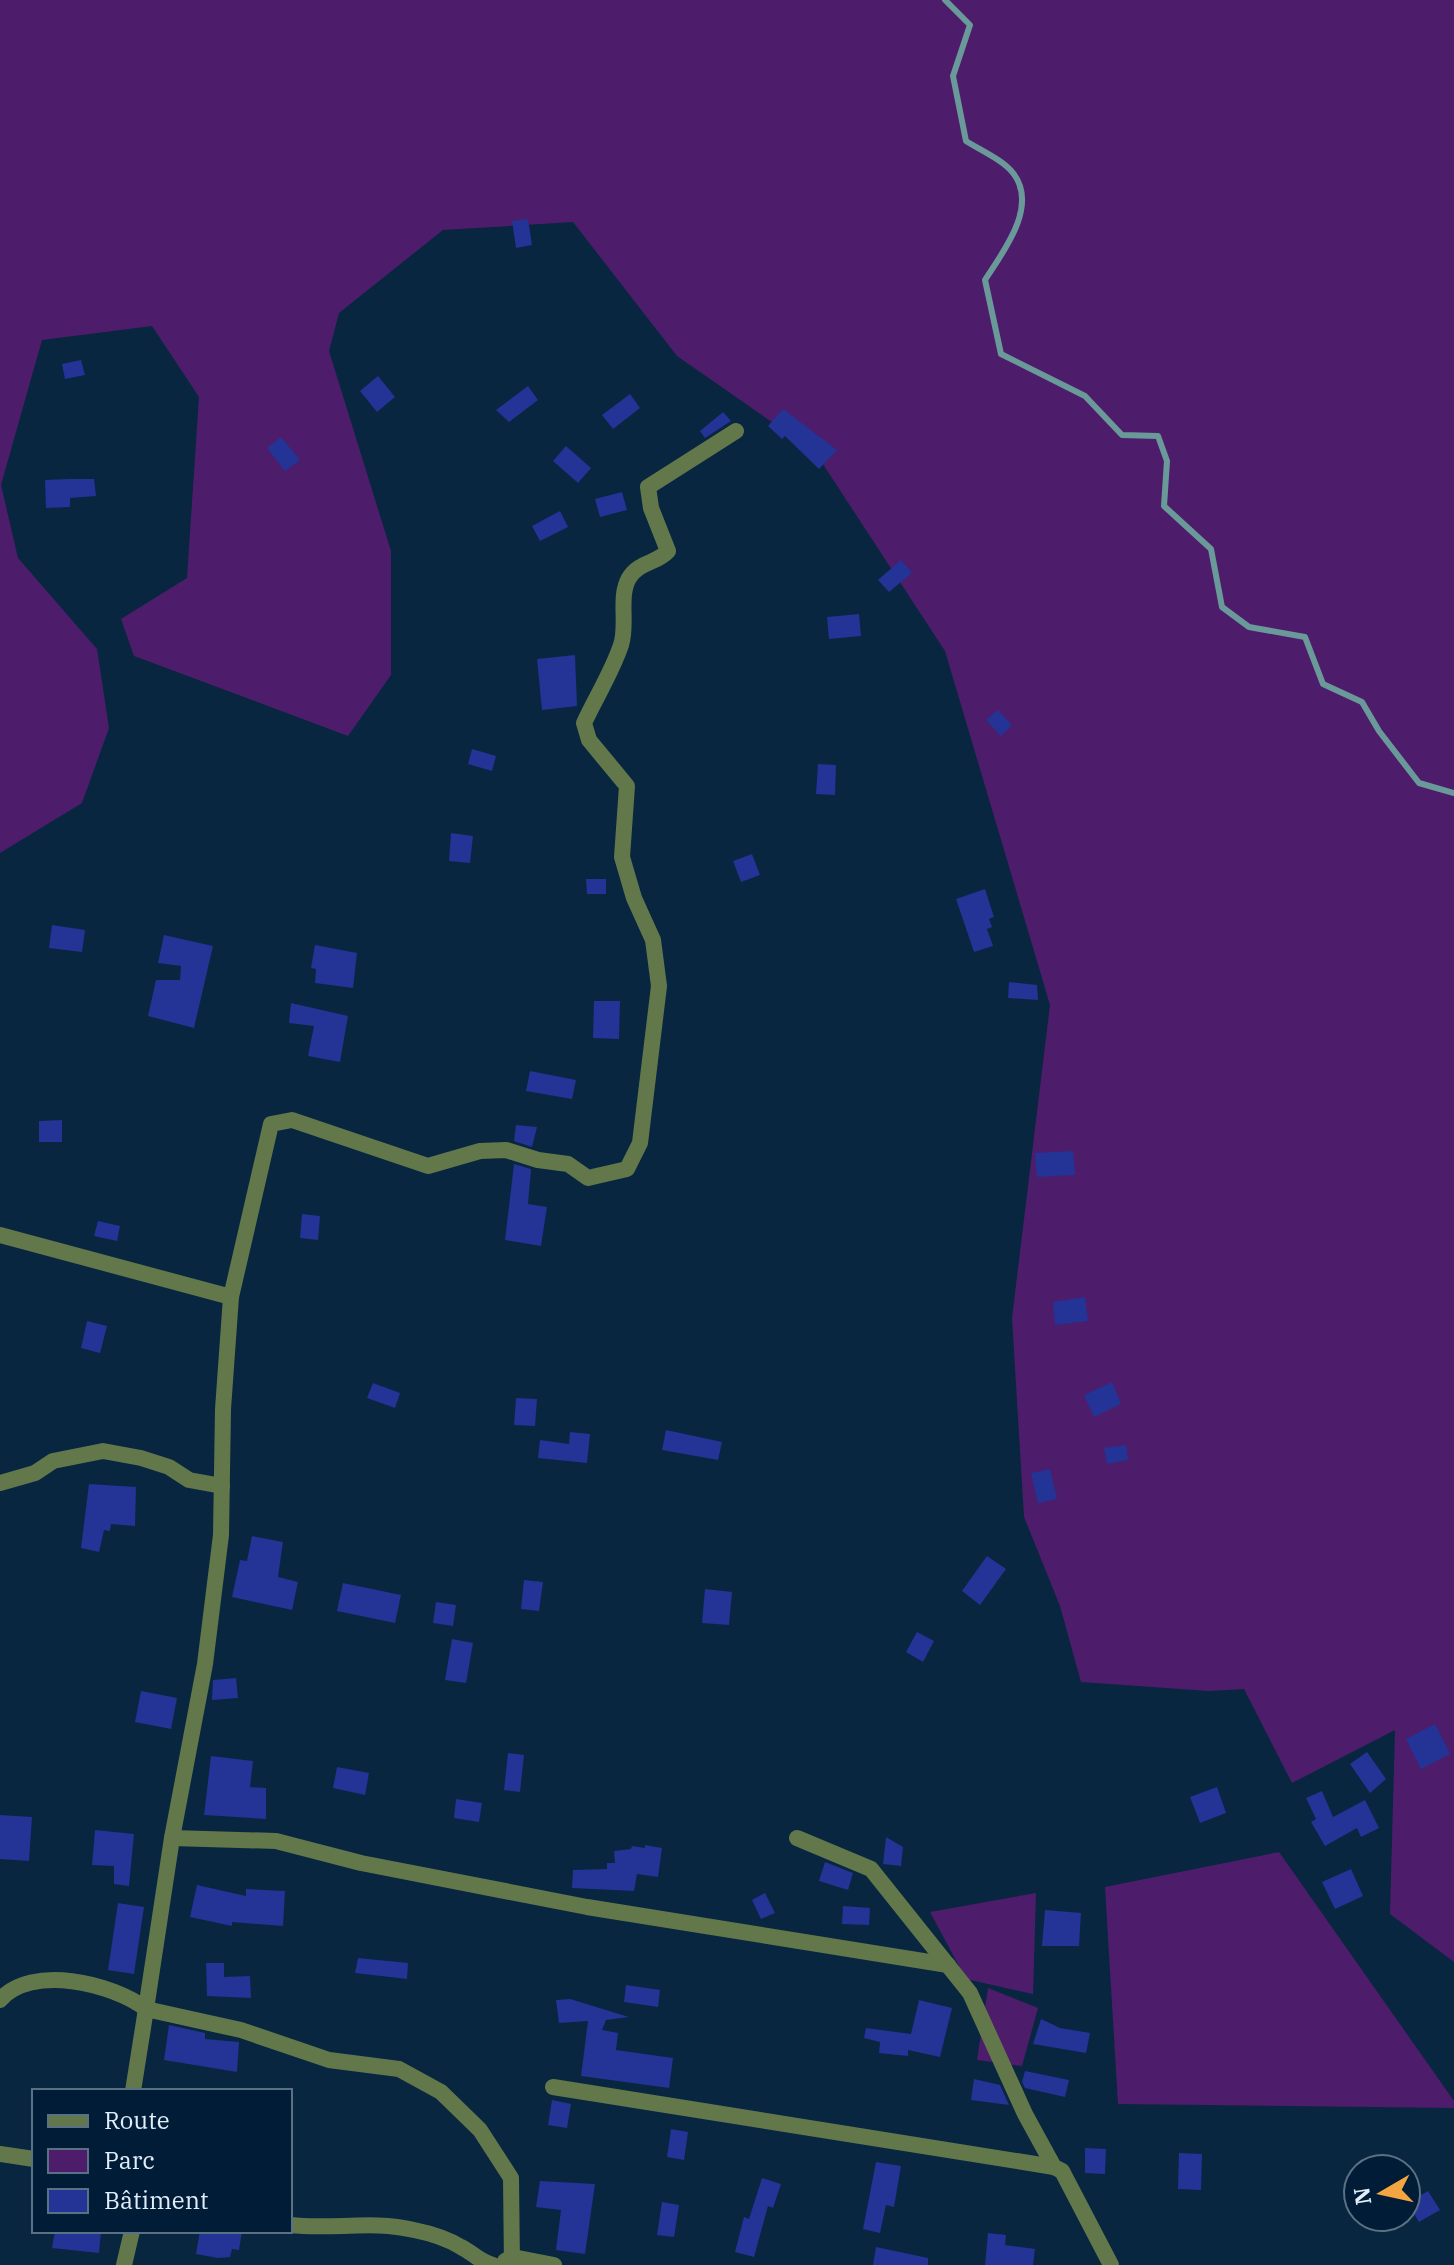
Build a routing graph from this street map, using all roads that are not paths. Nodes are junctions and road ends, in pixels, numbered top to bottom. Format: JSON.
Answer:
{"nodes":[{"id":1,"x":736,"y":431,"type":"dead end"},
{"id":2,"x":0,"y":1235,"type":"edge"},
{"id":3,"x":231,"y":1297,"type":"junction"},
{"id":4,"x":0,"y":1483,"type":"edge"},
{"id":5,"x":222,"y":1486,"type":"junction"},
{"id":6,"x":172,"y":1838,"type":"junction"},
{"id":7,"x":797,"y":1838,"type":"dead end"},
{"id":8,"x":948,"y":1965,"type":"junction"},
{"id":9,"x":0,"y":2000,"type":"edge"},
{"id":10,"x":146,"y":2009,"type":"junction"},
{"id":11,"x":553,"y":2087,"type":"dead end"},
{"id":12,"x":133,"y":2089,"type":"edge"},
{"id":13,"x":0,"y":2154,"type":"edge"},
{"id":14,"x":32,"y":2159,"type":"edge"},
{"id":15,"x":1054,"y":2167,"type":"junction"},
{"id":16,"x":292,"y":2225,"type":"edge"},
{"id":17,"x":132,"y":2233,"type":"edge"},
{"id":18,"x":504,"y":2263,"type":"edge"},
{"id":19,"x":124,"y":2265,"type":"edge"},
{"id":20,"x":554,"y":2265,"type":"edge"},
{"id":21,"x":1111,"y":2265,"type":"edge"}],
"edges":[{"from":1,"to":3,"type":"street"},
{"from":2,"to":3,"type":"street"},
{"from":3,"to":5,"type":"street"},
{"from":4,"to":5,"type":"street"},
{"from":5,"to":6,"type":"street"},
{"from":6,"to":8,"type":"street"},
{"from":6,"to":10,"type":"street"},
{"from":7,"to":8,"type":"street"},
{"from":8,"to":15,"type":"street"},
{"from":9,"to":10,"type":"street"},
{"from":10,"to":12,"type":"street"},
{"from":10,"to":18,"type":"street"},
{"from":11,"to":15,"type":"street"},
{"from":13,"to":14,"type":"street"},
{"from":15,"to":21,"type":"street"},
{"from":16,"to":18,"type":"street"},
{"from":17,"to":19,"type":"street"},
{"from":18,"to":20,"type":"street"}]}
